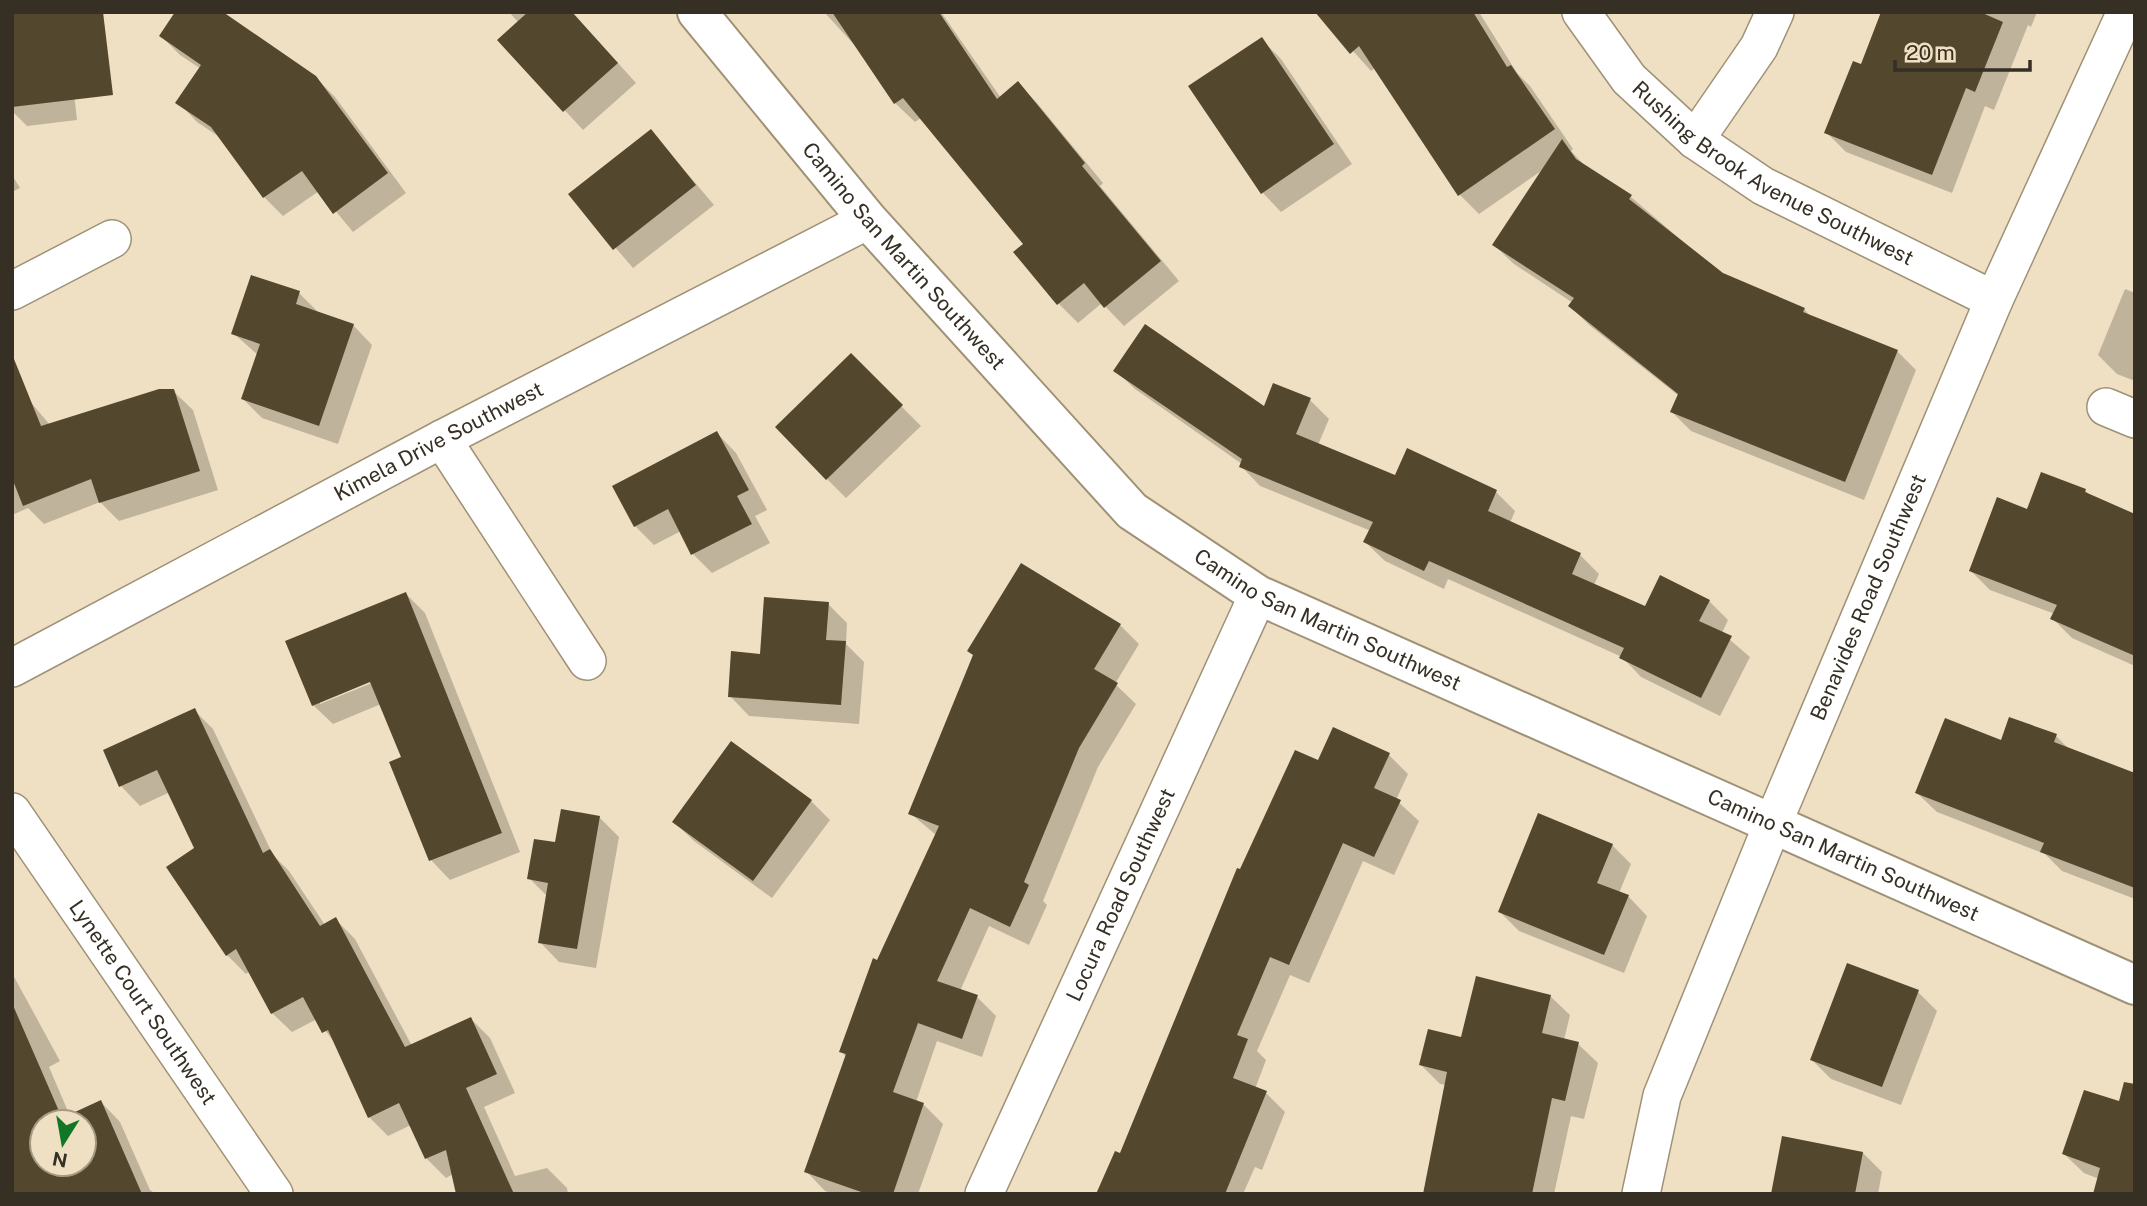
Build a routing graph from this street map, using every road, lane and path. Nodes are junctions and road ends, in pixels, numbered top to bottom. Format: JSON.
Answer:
{"nodes":[{"id":1,"x":696,"y":12,"type":"edge"},
{"id":2,"x":1581,"y":12,"type":"edge"},
{"id":3,"x":1775,"y":12,"type":"edge"},
{"id":4,"x":2126,"y":12,"type":"edge"},
{"id":5,"x":1695,"y":140,"type":"junction"},
{"id":6,"x":868,"y":220,"type":"junction"},
{"id":7,"x":112,"y":239,"type":"dead end"},
{"id":8,"x":12,"y":291,"type":"edge"},
{"id":9,"x":1994,"y":300,"type":"junction"},
{"id":10,"x":442,"y":439,"type":"junction"},
{"id":11,"x":1258,"y":595,"type":"junction"},
{"id":12,"x":587,"y":661,"type":"dead end"},
{"id":13,"x":12,"y":668,"type":"edge"},
{"id":14,"x":12,"y":812,"type":"edge"},
{"id":15,"x":1773,"y":823,"type":"junction"},
{"id":16,"x":2135,"y":985,"type":"edge"},
{"id":17,"x":274,"y":1194,"type":"edge"},
{"id":18,"x":984,"y":1194,"type":"edge"},
{"id":19,"x":1641,"y":1194,"type":"edge"}],
"edges":[{"from":1,"to":6,"type":"street","name":"Camino San Martin Southwest"},
{"from":2,"to":5,"type":"street","name":"Rushing Brook Avenue Southwest"},
{"from":3,"to":5,"type":"street"},
{"from":4,"to":9,"type":"street","name":"Benavides Road Southwest"},
{"from":5,"to":9,"type":"street","name":"Rushing Brook Avenue Southwest"},
{"from":6,"to":10,"type":"street","name":"Kimela Drive Southwest"},
{"from":6,"to":11,"type":"street","name":"Camino San Martin Southwest"},
{"from":7,"to":8,"type":"street"},
{"from":9,"to":15,"type":"street","name":"Benavides Road Southwest"},
{"from":10,"to":12,"type":"street"},
{"from":10,"to":13,"type":"street","name":"Kimela Drive Southwest"},
{"from":11,"to":15,"type":"street","name":"Camino San Martin Southwest"},
{"from":11,"to":18,"type":"street","name":"Locura Road Southwest"},
{"from":14,"to":17,"type":"street","name":"Lynette Court Southwest"},
{"from":15,"to":16,"type":"street","name":"Camino San Martin Southwest"},
{"from":15,"to":19,"type":"street","name":"Benavides Road Southwest"}]}
